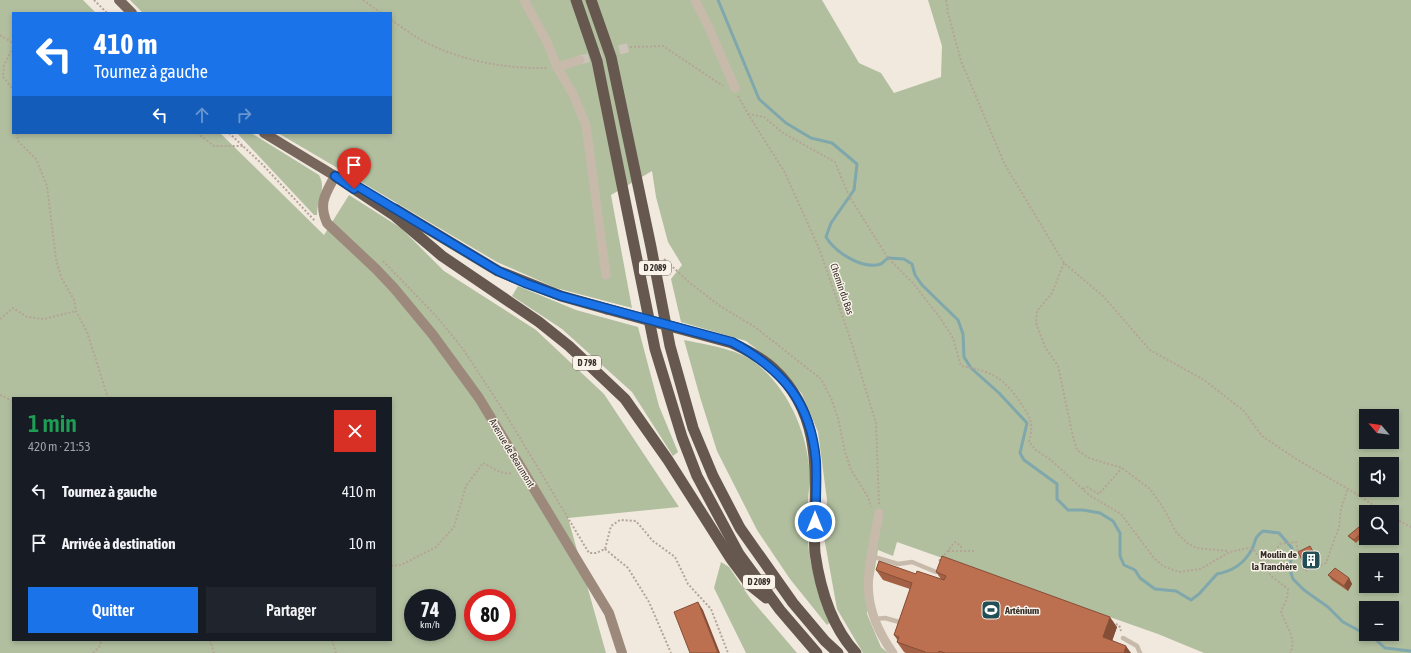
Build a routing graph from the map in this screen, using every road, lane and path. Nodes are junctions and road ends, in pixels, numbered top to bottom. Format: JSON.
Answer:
{"nodes":[{"id":1,"x":94,"y":0,"type":"edge"},
{"id":2,"x":119,"y":0,"type":"edge"},
{"id":3,"x":363,"y":0,"type":"edge"},
{"id":4,"x":524,"y":0,"type":"edge"},
{"id":5,"x":576,"y":0,"type":"edge"},
{"id":6,"x":591,"y":0,"type":"edge"},
{"id":7,"x":694,"y":0,"type":"edge"},
{"id":8,"x":946,"y":0,"type":"edge"},
{"id":9,"x":106,"y":12,"type":"edge"},
{"id":10,"x":131,"y":12,"type":"edge"},
{"id":11,"x":380,"y":12,"type":"edge"},
{"id":12,"x":392,"y":21,"type":"edge"},
{"id":13,"x":0,"y":35,"type":"edge"},
{"id":14,"x":12,"y":42,"type":"edge"},
{"id":15,"x":630,"y":47,"type":"tunnel mouth"},
{"id":16,"x":12,"y":49,"type":"edge"},
{"id":17,"x":580,"y":60,"type":"tunnel mouth"},
{"id":18,"x":557,"y":67,"type":"junction"},
{"id":19,"x":12,"y":88,"type":"edge"},
{"id":20,"x":735,"y":88,"type":"junction"},
{"id":21,"x":748,"y":114,"type":"junction"},
{"id":22,"x":17,"y":134,"type":"edge"},
{"id":23,"x":198,"y":134,"type":"edge"},
{"id":24,"x":231,"y":134,"type":"edge"},
{"id":25,"x":266,"y":134,"type":"edge"},
{"id":26,"x":243,"y":146,"type":"junction"},
{"id":27,"x":335,"y":176,"type":"junction"},
{"id":28,"x":316,"y":222,"type":"dead end"},
{"id":29,"x":1064,"y":263,"type":"junction"},
{"id":30,"x":606,"y":275,"type":"dead end"},
{"id":31,"x":76,"y":311,"type":"junction"},
{"id":32,"x":0,"y":319,"type":"edge"},
{"id":33,"x":0,"y":395,"type":"edge"},
{"id":34,"x":108,"y":397,"type":"edge"},
{"id":35,"x":12,"y":401,"type":"edge"},
{"id":36,"x":1122,"y":468,"type":"junction"},
{"id":37,"x":516,"y":471,"type":"dead end"},
{"id":38,"x":1348,"y":488,"type":"junction"},
{"id":39,"x":1082,"y":489,"type":"junction"},
{"id":40,"x":1373,"y":505,"type":"edge"},
{"id":41,"x":879,"y":513,"type":"joint"},
{"id":42,"x":1399,"y":521,"type":"edge"},
{"id":43,"x":1411,"y":527,"type":"edge"},
{"id":44,"x":948,"y":551,"type":"junction"},
{"id":45,"x":961,"y":551,"type":"junction"},
{"id":46,"x":975,"y":551,"type":"dead end"},
{"id":47,"x":1230,"y":552,"type":"junction"},
{"id":48,"x":871,"y":556,"type":"junction"},
{"id":49,"x":392,"y":566,"type":"edge"},
{"id":50,"x":1263,"y":567,"type":"junction"},
{"id":51,"x":936,"y":572,"type":"joint"},
{"id":52,"x":780,"y":610,"type":"junction"},
{"id":53,"x":875,"y":620,"type":"junction"},
{"id":54,"x":903,"y":623,"type":"edge"},
{"id":55,"x":1112,"y":623,"type":"dead end"},
{"id":56,"x":1123,"y":638,"type":"joint"},
{"id":57,"x":102,"y":641,"type":"edge"},
{"id":58,"x":210,"y":641,"type":"edge"},
{"id":59,"x":332,"y":641,"type":"edge"},
{"id":60,"x":94,"y":653,"type":"edge"},
{"id":61,"x":214,"y":653,"type":"edge"},
{"id":62,"x":336,"y":653,"type":"edge"},
{"id":63,"x":622,"y":653,"type":"edge"},
{"id":64,"x":672,"y":653,"type":"edge"},
{"id":65,"x":728,"y":653,"type":"edge"},
{"id":66,"x":817,"y":653,"type":"edge"},
{"id":67,"x":838,"y":653,"type":"edge"},
{"id":68,"x":856,"y":653,"type":"edge"},
{"id":69,"x":893,"y":653,"type":"edge"},
{"id":70,"x":1140,"y":653,"type":"edge"},
{"id":71,"x":1290,"y":653,"type":"edge"}],
"edges":[{"from":1,"to":9,"type":"path"},
{"from":2,"to":10,"type":"main road"},
{"from":3,"to":11,"type":"path"},
{"from":4,"to":18,"type":"street"},
{"from":5,"to":52,"type":"highway","number":"D 2089"},
{"from":6,"to":67,"type":"highway","number":"D 2089"},
{"from":7,"to":20,"type":"street"},
{"from":8,"to":29,"type":"path"},
{"from":12,"to":18,"type":"path"},
{"from":13,"to":14,"type":"path"},
{"from":15,"to":20,"type":"path"},
{"from":16,"to":19,"type":"path"},
{"from":17,"to":18,"type":"street"},
{"from":18,"to":30,"type":"street"},
{"from":20,"to":21,"type":"path","name":"Chemin du Bas"},
{"from":21,"to":39,"type":"path"},
{"from":21,"to":41,"type":"path","name":"Chemin du Bas"},
{"from":22,"to":31,"type":"path"},
{"from":23,"to":26,"type":"path"},
{"from":24,"to":26,"type":"path"},
{"from":25,"to":27,"type":"main road"},
{"from":26,"to":28,"type":"path"},
{"from":27,"to":52,"type":"highway","number":"D 798"},
{"from":27,"to":63,"type":"main road","name":"Avenue de Beaumont"},
{"from":27,"to":68,"type":"highway","bridge":true},
{"from":29,"to":36,"type":"path"},
{"from":29,"to":38,"type":"path"},
{"from":31,"to":32,"type":"path"},
{"from":31,"to":34,"type":"path"},
{"from":33,"to":35,"type":"path"},
{"from":36,"to":39,"type":"path"},
{"from":36,"to":47,"type":"path"},
{"from":37,"to":49,"type":"path"},
{"from":38,"to":40,"type":"path"},
{"from":38,"to":50,"type":"path"},
{"from":39,"to":47,"type":"path"},
{"from":41,"to":48,"type":"street"},
{"from":42,"to":43,"type":"path"},
{"from":44,"to":45,"type":"path"},
{"from":44,"to":45,"type":"path"},
{"from":44,"to":51,"type":"path"},
{"from":45,"to":46,"type":"path"},
{"from":47,"to":50,"type":"path"},
{"from":48,"to":51,"type":"lane"},
{"from":48,"to":53,"type":"street"},
{"from":50,"to":71,"type":"path"},
{"from":52,"to":66,"type":"highway","number":"D 2089"},
{"from":53,"to":54,"type":"lane"},
{"from":53,"to":69,"type":"street"},
{"from":55,"to":56,"type":"path"},
{"from":56,"to":70,"type":"lane"},
{"from":57,"to":60,"type":"path"},
{"from":58,"to":61,"type":"path"},
{"from":59,"to":62,"type":"path"},
{"from":64,"to":65,"type":"path"}]}
